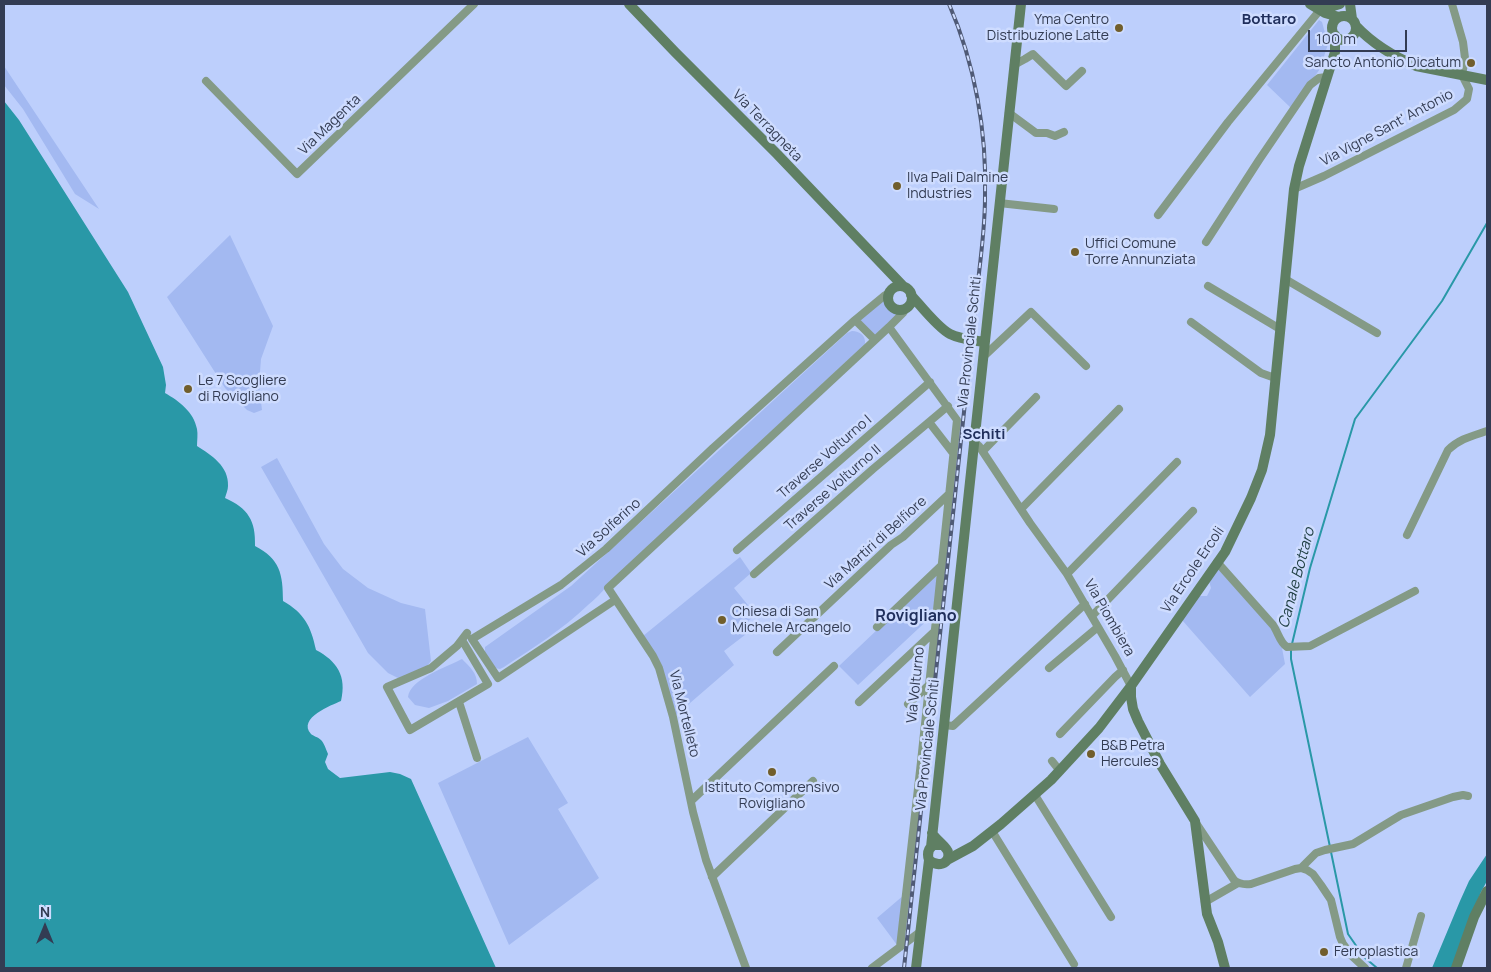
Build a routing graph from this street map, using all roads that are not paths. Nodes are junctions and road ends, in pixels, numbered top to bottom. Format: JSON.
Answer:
{"nodes":[{"id":1,"x":474,"y":4,"type":"edge"},
{"id":2,"x":630,"y":4,"type":"edge"},
{"id":3,"x":1021,"y":4,"type":"edge"},
{"id":4,"x":1310,"y":4,"type":"edge"},
{"id":5,"x":1340,"y":4,"type":"edge"},
{"id":6,"x":1346,"y":4,"type":"edge"},
{"id":7,"x":1350,"y":4,"type":"edge"},
{"id":8,"x":1452,"y":4,"type":"edge"},
{"id":9,"x":1323,"y":11,"type":"junction"},
{"id":10,"x":1340,"y":17,"type":"junction"},
{"id":11,"x":1354,"y":22,"type":"junction"},
{"id":12,"x":1333,"y":31,"type":"junction"},
{"id":13,"x":1366,"y":37,"type":"junction"},
{"id":14,"x":1350,"y":38,"type":"junction"},
{"id":15,"x":1335,"y":52,"type":"junction"},
{"id":16,"x":1014,"y":65,"type":"junction"},
{"id":17,"x":1082,"y":71,"type":"dead end"},
{"id":18,"x":1462,"y":75,"type":"junction"},
{"id":19,"x":1326,"y":77,"type":"junction"},
{"id":20,"x":1487,"y":80,"type":"edge"},
{"id":21,"x":206,"y":81,"type":"dead end"},
{"id":22,"x":1009,"y":113,"type":"junction"},
{"id":23,"x":1064,"y":132,"type":"dead end"},
{"id":24,"x":1294,"y":189,"type":"junction"},
{"id":25,"x":999,"y":203,"type":"junction"},
{"id":26,"x":1054,"y":209,"type":"dead end"},
{"id":27,"x":1158,"y":216,"type":"dead end"},
{"id":28,"x":1206,"y":242,"type":"dead end"},
{"id":29,"x":1285,"y":279,"type":"junction"},
{"id":30,"x":1208,"y":286,"type":"dead end"},
{"id":31,"x":895,"y":289,"type":"junction"},
{"id":32,"x":909,"y":302,"type":"junction"},
{"id":33,"x":856,"y":320,"type":"junction"},
{"id":34,"x":1190,"y":322,"type":"dead end"},
{"id":35,"x":889,"y":327,"type":"junction"},
{"id":36,"x":1280,"y":329,"type":"junction"},
{"id":37,"x":1377,"y":334,"type":"dead end"},
{"id":38,"x":875,"y":340,"type":"junction"},
{"id":39,"x":984,"y":342,"type":"junction"},
{"id":40,"x":983,"y":357,"type":"junction"},
{"id":41,"x":1086,"y":366,"type":"dead end"},
{"id":42,"x":1275,"y":378,"type":"junction"},
{"id":43,"x":930,"y":382,"type":"junction"},
{"id":44,"x":1036,"y":397,"type":"dead end"},
{"id":45,"x":948,"y":406,"type":"junction"},
{"id":46,"x":1119,"y":410,"type":"dead end"},
{"id":47,"x":929,"y":422,"type":"junction"},
{"id":48,"x":1487,"y":431,"type":"edge"},
{"id":49,"x":973,"y":441,"type":"junction"},
{"id":50,"x":983,"y":451,"type":"junction"},
{"id":51,"x":953,"y":454,"type":"junction"},
{"id":52,"x":1177,"y":462,"type":"dead end"},
{"id":53,"x":949,"y":494,"type":"junction"},
{"id":54,"x":1021,"y":509,"type":"junction"},
{"id":55,"x":1193,"y":512,"type":"dead end"},
{"id":56,"x":1407,"y":535,"type":"dead end"},
{"id":57,"x":737,"y":550,"type":"dead end"},
{"id":58,"x":1217,"y":562,"type":"junction"},
{"id":59,"x":941,"y":566,"type":"junction"},
{"id":60,"x":754,"y":574,"type":"dead end"},
{"id":61,"x":1067,"y":574,"type":"junction"},
{"id":62,"x":1415,"y":591,"type":"dead end"},
{"id":63,"x":615,"y":600,"type":"junction"},
{"id":64,"x":1085,"y":604,"type":"junction"},
{"id":65,"x":1092,"y":616,"type":"junction"},
{"id":66,"x":877,"y":626,"type":"dead end"},
{"id":67,"x":1098,"y":627,"type":"junction"},
{"id":68,"x":934,"y":632,"type":"junction"},
{"id":69,"x":467,"y":633,"type":"dead end"},
{"id":70,"x":462,"y":640,"type":"junction"},
{"id":71,"x":777,"y":652,"type":"dead end"},
{"id":72,"x":834,"y":666,"type":"dead end"},
{"id":73,"x":1049,"y":668,"type":"dead end"},
{"id":74,"x":1123,"y":670,"type":"junction"},
{"id":75,"x":929,"y":685,"type":"junction"},
{"id":76,"x":1131,"y":686,"type":"junction"},
{"id":77,"x":458,"y":702,"type":"junction"},
{"id":78,"x":859,"y":702,"type":"dead end"},
{"id":79,"x":908,"y":704,"type":"dead end"},
{"id":80,"x":944,"y":725,"type":"junction"},
{"id":81,"x":1060,"y":734,"type":"dead end"},
{"id":82,"x":477,"y":758,"type":"dead end"},
{"id":83,"x":1052,"y":761,"type":"dead end"},
{"id":84,"x":1060,"y":770,"type":"junction"},
{"id":85,"x":813,"y":781,"type":"dead end"},
{"id":86,"x":1035,"y":795,"type":"junction"},
{"id":87,"x":1468,"y":796,"type":"dead end"},
{"id":88,"x":691,"y":801,"type":"junction"},
{"id":89,"x":1195,"y":821,"type":"junction"},
{"id":90,"x":992,"y":831,"type":"junction"},
{"id":91,"x":932,"y":833,"type":"junction"},
{"id":92,"x":944,"y":846,"type":"junction"},
{"id":93,"x":931,"y":847,"type":"junction"},
{"id":94,"x":962,"y":852,"type":"junction"},
{"id":95,"x":938,"y":862,"type":"junction"},
{"id":96,"x":1301,"y":868,"type":"junction"},
{"id":97,"x":712,"y":877,"type":"junction"},
{"id":98,"x":1238,"y":883,"type":"junction"},
{"id":99,"x":1487,"y":891,"type":"edge"},
{"id":100,"x":1205,"y":902,"type":"junction"},
{"id":101,"x":1421,"y":916,"type":"dead end"},
{"id":102,"x":1111,"y":917,"type":"dead end"},
{"id":103,"x":920,"y":932,"type":"junction"},
{"id":104,"x":900,"y":947,"type":"junction"},
{"id":105,"x":1074,"y":964,"type":"dead end"},
{"id":106,"x":746,"y":968,"type":"edge"},
{"id":107,"x":872,"y":968,"type":"edge"},
{"id":108,"x":916,"y":968,"type":"edge"},
{"id":109,"x":1225,"y":968,"type":"edge"},
{"id":110,"x":1365,"y":968,"type":"edge"},
{"id":111,"x":1406,"y":968,"type":"edge"},
{"id":112,"x":1456,"y":968,"type":"edge"}],
"edges":[{"from":1,"to":21,"type":"street","name":"Via Magenta"},
{"from":2,"to":31,"type":"street","name":"Via Terragneta"},
{"from":3,"to":16,"type":"street","name":"Via Provinciale Schiti"},
{"from":4,"to":9,"type":"street"},
{"from":5,"to":9,"type":"street"},
{"from":6,"to":10,"type":"street"},
{"from":7,"to":11,"type":"street"},
{"from":8,"to":18,"type":"street","name":"Via Vigne Sant' Antonio"},
{"from":9,"to":10,"type":"street"},
{"from":9,"to":12,"type":"street"},
{"from":9,"to":27,"type":"street"},
{"from":10,"to":11,"type":"street"},
{"from":10,"to":12,"type":"street"},
{"from":11,"to":13,"type":"street"},
{"from":11,"to":14,"type":"street"},
{"from":12,"to":14,"type":"street"},
{"from":12,"to":15,"type":"street","name":"Via Ercole Ercoli"},
{"from":13,"to":14,"type":"street"},
{"from":13,"to":18,"type":"street"},
{"from":14,"to":15,"type":"street","name":"Via Ercole Ercoli"},
{"from":15,"to":19,"type":"street","name":"Via Ercole Ercoli"},
{"from":16,"to":17,"type":"street"},
{"from":16,"to":22,"type":"street","name":"Via Provinciale Schiti"},
{"from":18,"to":20,"type":"street"},
{"from":18,"to":24,"type":"street","name":"Via Vigne Sant' Antonio"},
{"from":19,"to":24,"type":"street","name":"Via Ercole Ercoli"},
{"from":19,"to":28,"type":"street"},
{"from":22,"to":23,"type":"street"},
{"from":22,"to":25,"type":"street","name":"Via Provinciale Schiti"},
{"from":24,"to":29,"type":"street","name":"Via Ercole Ercoli"},
{"from":25,"to":26,"type":"street"},
{"from":25,"to":39,"type":"street","name":"Via Provinciale Schiti"},
{"from":29,"to":36,"type":"street","name":"Via Ercole Ercoli"},
{"from":29,"to":37,"type":"street"},
{"from":30,"to":36,"type":"street"},
{"from":31,"to":32,"type":"street"},
{"from":31,"to":32,"type":"street"},
{"from":31,"to":33,"type":"street","name":"Via Solferino"},
{"from":32,"to":35,"type":"street"},
{"from":32,"to":39,"type":"street"},
{"from":33,"to":38,"type":"street"},
{"from":33,"to":63,"type":"street","name":"Via Solferino"},
{"from":34,"to":42,"type":"street"},
{"from":35,"to":38,"type":"street"},
{"from":35,"to":43,"type":"street","name":"Via Volturno"},
{"from":36,"to":42,"type":"street","name":"Via Ercole Ercoli"},
{"from":38,"to":63,"type":"street","name":"Via Mortelleto"},
{"from":39,"to":40,"type":"street","name":"Via Provinciale Schiti"},
{"from":40,"to":41,"type":"street"},
{"from":40,"to":49,"type":"street","name":"Via Provinciale Schiti"},
{"from":42,"to":58,"type":"street","name":"Via Ercole Ercoli"},
{"from":43,"to":45,"type":"street","name":"Via Volturno"},
{"from":43,"to":57,"type":"street","name":"Traverse Volturno I"},
{"from":44,"to":50,"type":"street"},
{"from":45,"to":47,"type":"street","name":"Traverse Volturno II"},
{"from":45,"to":51,"type":"street","name":"Via Volturno"},
{"from":46,"to":54,"type":"street"},
{"from":47,"to":51,"type":"street"},
{"from":47,"to":60,"type":"street","name":"Traverse Volturno II"},
{"from":48,"to":56,"type":"street"},
{"from":49,"to":50,"type":"street","name":"Via Piombiera"},
{"from":49,"to":80,"type":"street","name":"Via Provinciale Schiti"},
{"from":50,"to":54,"type":"street","name":"Via Piombiera"},
{"from":51,"to":53,"type":"street","name":"Via Volturno"},
{"from":52,"to":61,"type":"street"},
{"from":53,"to":59,"type":"street","name":"Via Volturno"},
{"from":53,"to":71,"type":"street","name":"Via Martiri di Belfiore"},
{"from":54,"to":61,"type":"street","name":"Via Piombiera"},
{"from":55,"to":65,"type":"street"},
{"from":58,"to":62,"type":"street"},
{"from":58,"to":76,"type":"street","name":"Via Ercole Ercoli"},
{"from":59,"to":66,"type":"street"},
{"from":59,"to":68,"type":"street","name":"Via Volturno"},
{"from":61,"to":64,"type":"street","name":"Via Piombiera"},
{"from":63,"to":88,"type":"street","name":"Via Mortelleto"},
{"from":64,"to":65,"type":"street","name":"Via Piombiera"},
{"from":64,"to":80,"type":"street"},
{"from":65,"to":67,"type":"street","name":"Via Piombiera"},
{"from":67,"to":73,"type":"street"},
{"from":67,"to":74,"type":"street","name":"Via Piombiera"},
{"from":68,"to":75,"type":"street","name":"Via Volturno"},
{"from":68,"to":78,"type":"street"},
{"from":69,"to":70,"type":"street"},
{"from":70,"to":77,"type":"street"},
{"from":70,"to":77,"type":"street"},
{"from":72,"to":88,"type":"street"},
{"from":74,"to":76,"type":"street","name":"Via Piombiera"},
{"from":74,"to":81,"type":"street"},
{"from":75,"to":79,"type":"street"},
{"from":75,"to":104,"type":"street","name":"Via Volturno"},
{"from":76,"to":84,"type":"street","name":"Via Ercole Ercoli"},
{"from":76,"to":89,"type":"street","name":"Via Piombiera"},
{"from":77,"to":82,"type":"street"},
{"from":80,"to":91,"type":"street","name":"Via Provinciale Schiti"},
{"from":83,"to":84,"type":"street"},
{"from":84,"to":86,"type":"street","name":"Via Ercole Ercoli"},
{"from":85,"to":97,"type":"street"},
{"from":86,"to":90,"type":"street","name":"Via Ercole Ercoli"},
{"from":86,"to":102,"type":"street"},
{"from":87,"to":96,"type":"street"},
{"from":88,"to":97,"type":"street","name":"Via Mortelleto"},
{"from":89,"to":98,"type":"street","name":"Via Piombiera"},
{"from":89,"to":100,"type":"street","name":"Via Piombiera"},
{"from":90,"to":94,"type":"street","name":"Via Ercole Ercoli"},
{"from":90,"to":105,"type":"street"},
{"from":91,"to":92,"type":"street"},
{"from":91,"to":93,"type":"street","name":"Via Provinciale Schiti"},
{"from":92,"to":93,"type":"street"},
{"from":92,"to":94,"type":"street"},
{"from":92,"to":95,"type":"street"},
{"from":93,"to":95,"type":"street","name":"Via Provinciale Schiti"},
{"from":94,"to":95,"type":"street","name":"Via Ercole Ercoli"},
{"from":95,"to":103,"type":"street"},
{"from":96,"to":98,"type":"street"},
{"from":96,"to":110,"type":"street"},
{"from":97,"to":106,"type":"street","name":"Via Mortelleto"},
{"from":98,"to":100,"type":"street"},
{"from":99,"to":112,"type":"street"},
{"from":100,"to":109,"type":"street","name":"Via Piombiera"},
{"from":101,"to":111,"type":"street"},
{"from":103,"to":104,"type":"street"},
{"from":103,"to":108,"type":"street"},
{"from":104,"to":107,"type":"street"}]}
